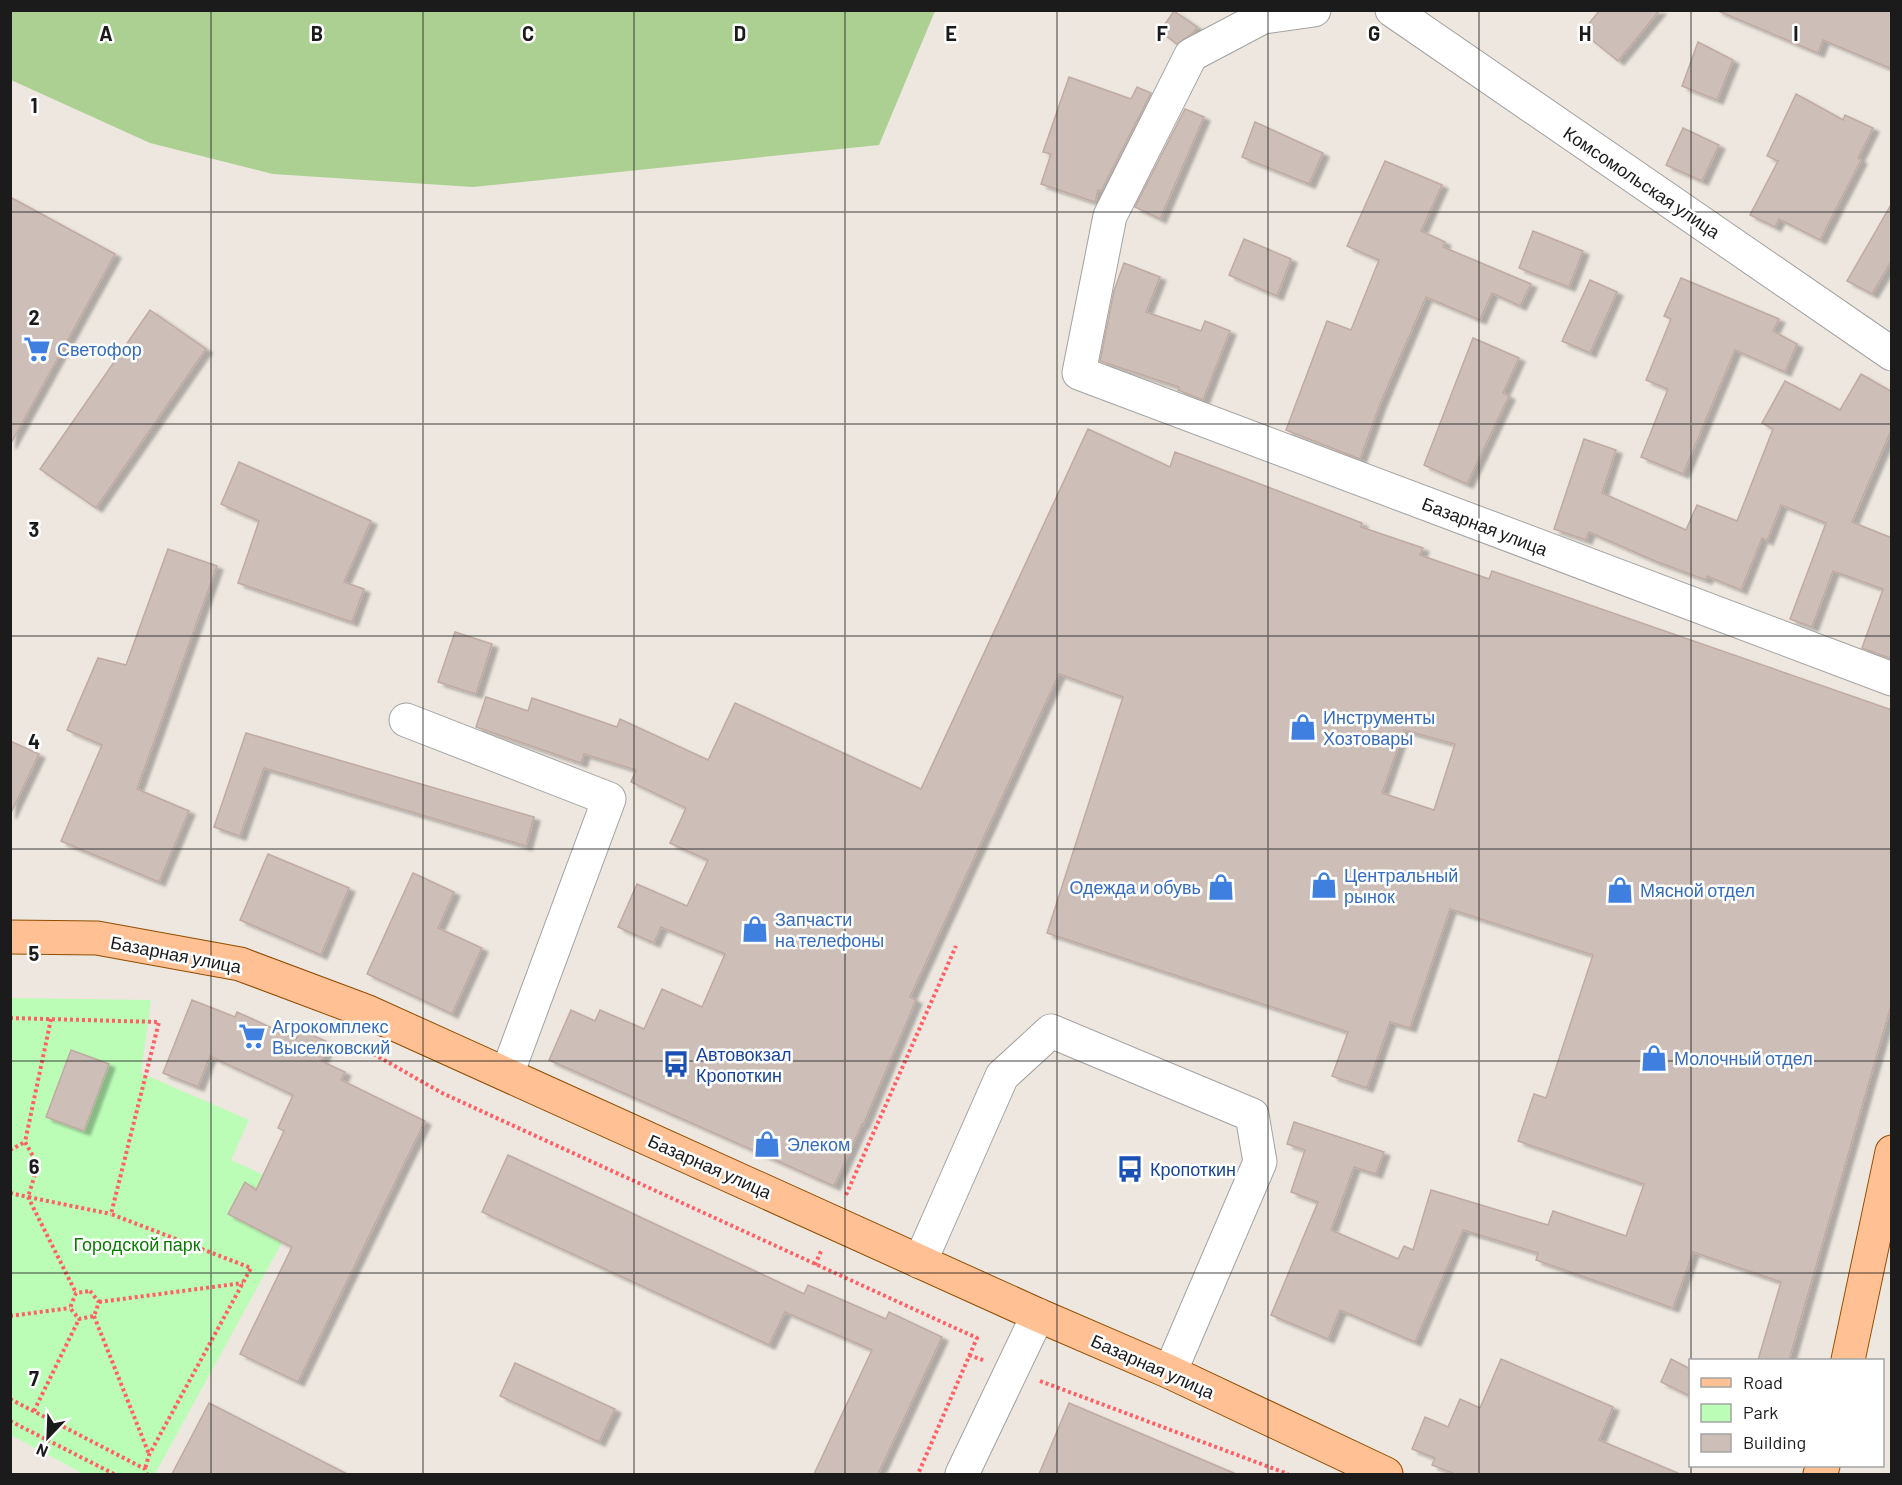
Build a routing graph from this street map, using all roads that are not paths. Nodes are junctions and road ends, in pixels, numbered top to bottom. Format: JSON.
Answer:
{"nodes":[{"id":1,"x":1314,"y":10,"type":"edge"},
{"id":2,"x":1392,"y":10,"type":"edge"},
{"id":3,"x":1892,"y":354,"type":"edge"},
{"id":4,"x":1892,"y":679,"type":"edge"},
{"id":5,"x":406,"y":720,"type":"dead end"},
{"id":6,"x":10,"y":937,"type":"edge"},
{"id":7,"x":507,"y":1074,"type":"junction"},
{"id":8,"x":1892,"y":1152,"type":"edge"},
{"id":9,"x":920,"y":1262,"type":"junction"},
{"id":10,"x":1038,"y":1315,"type":"junction"},
{"id":11,"x":1848,"y":1359,"type":"edge"},
{"id":12,"x":1170,"y":1372,"type":"junction"},
{"id":13,"x":962,"y":1474,"type":"edge"},
{"id":14,"x":1386,"y":1474,"type":"edge"}],
"edges":[{"from":1,"to":4,"type":"street","name":"Базарная улица"},
{"from":2,"to":3,"type":"street","name":"Комсомольская улица"},
{"from":5,"to":7,"type":"street"},
{"from":6,"to":7,"type":"main road","name":"Базарная улица"},
{"from":7,"to":9,"type":"main road","name":"Базарная улица"},
{"from":8,"to":11,"type":"main road"},
{"from":9,"to":10,"type":"main road","name":"Базарная улица"},
{"from":9,"to":12,"type":"street"},
{"from":10,"to":12,"type":"main road","name":"Базарная улица"},
{"from":10,"to":13,"type":"street"},
{"from":12,"to":14,"type":"main road","name":"Базарная улица"}]}
